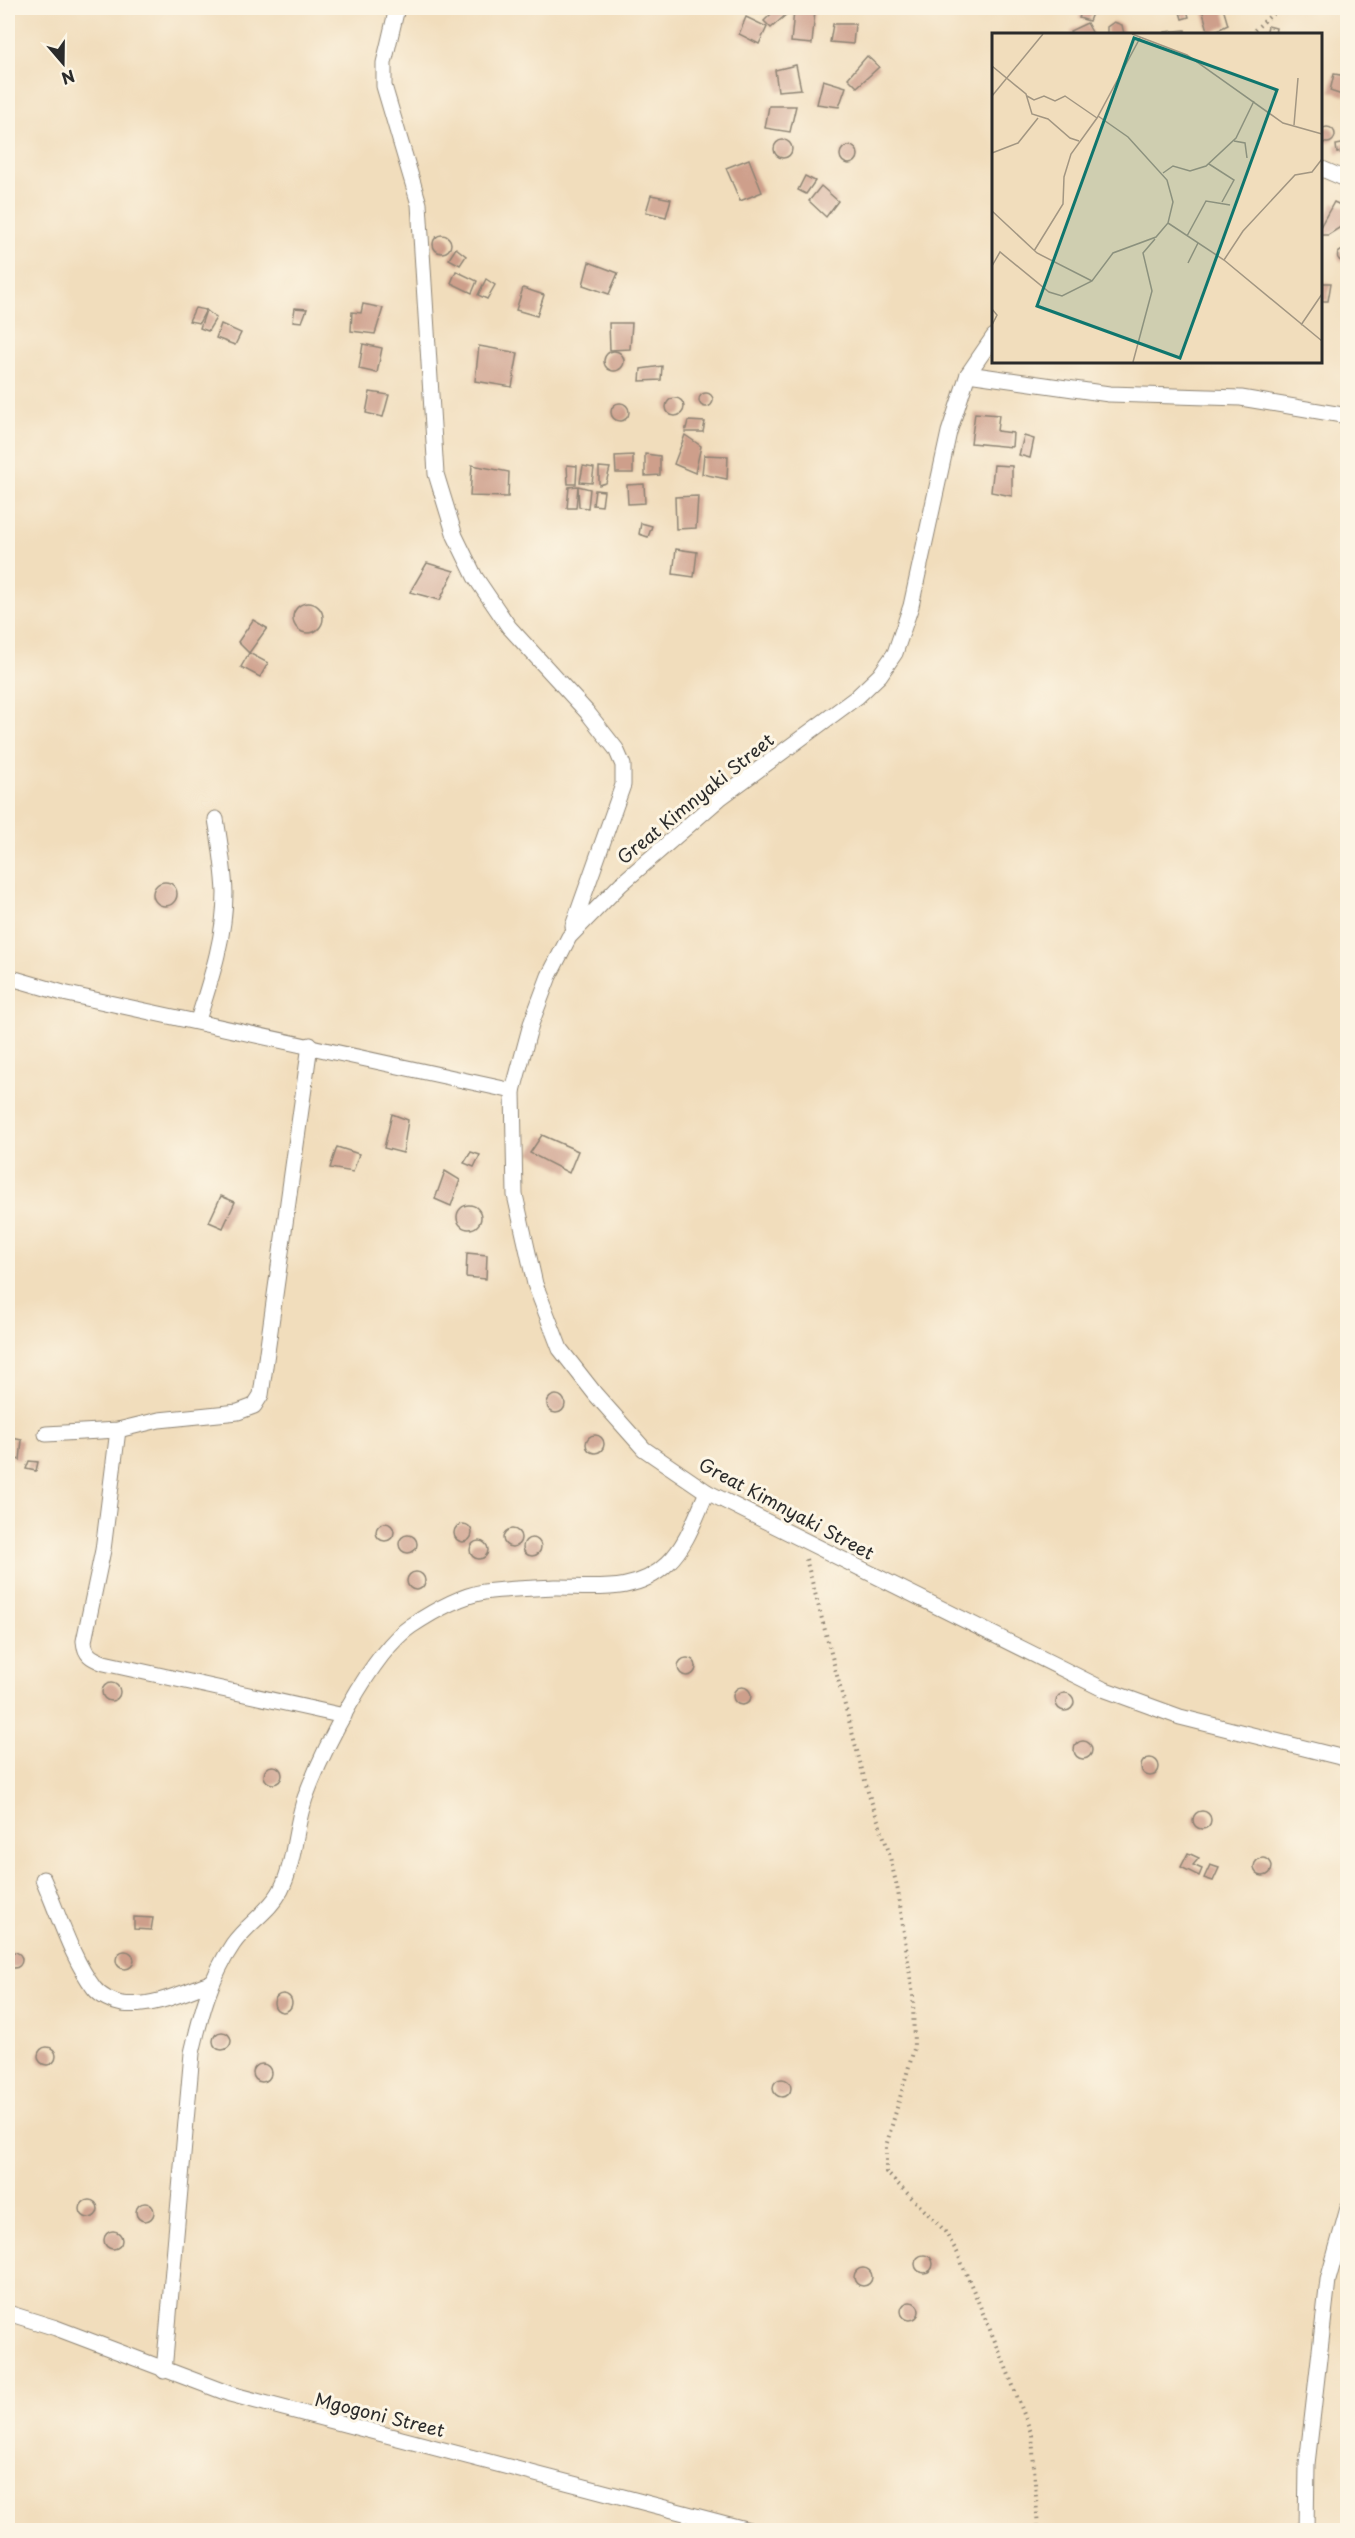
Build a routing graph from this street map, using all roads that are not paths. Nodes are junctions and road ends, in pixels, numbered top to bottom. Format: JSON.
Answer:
{"nodes":[{"id":1,"x":397,"y":8,"type":"edge"},
{"id":2,"x":1322,"y":169,"type":"edge"},
{"id":3,"x":1347,"y":180,"type":"edge"},
{"id":4,"x":992,"y":338,"type":"edge"},
{"id":5,"x":968,"y":374,"type":"junction"},
{"id":6,"x":1347,"y":416,"type":"edge"},
{"id":7,"x":216,"y":819,"type":"dead end"},
{"id":8,"x":569,"y":937,"type":"junction"},
{"id":9,"x":8,"y":977,"type":"edge"},
{"id":10,"x":198,"y":1020,"type":"junction"},
{"id":11,"x":310,"y":1045,"type":"junction"},
{"id":12,"x":513,"y":1091,"type":"junction"},
{"id":13,"x":118,"y":1430,"type":"junction"},
{"id":14,"x":46,"y":1434,"type":"dead end"},
{"id":15,"x":707,"y":1492,"type":"junction"},
{"id":16,"x":344,"y":1716,"type":"junction"},
{"id":17,"x":1347,"y":1759,"type":"edge"},
{"id":18,"x":44,"y":1879,"type":"dead end"},
{"id":19,"x":212,"y":1982,"type":"junction"},
{"id":20,"x":1347,"y":2208,"type":"edge"},
{"id":21,"x":8,"y":2313,"type":"edge"},
{"id":22,"x":164,"y":2370,"type":"junction"},
{"id":23,"x":750,"y":2530,"type":"edge"},
{"id":24,"x":1306,"y":2530,"type":"edge"}],
"edges":[{"from":1,"to":8,"type":"street"},
{"from":2,"to":3,"type":"street"},
{"from":4,"to":5,"type":"street","name":"Great Kimnyaki Street"},
{"from":5,"to":6,"type":"street"},
{"from":5,"to":8,"type":"street","name":"Great Kimnyaki Street"},
{"from":7,"to":10,"type":"street"},
{"from":8,"to":12,"type":"street","name":"Great Kimnyaki Street"},
{"from":9,"to":10,"type":"street"},
{"from":10,"to":11,"type":"street"},
{"from":11,"to":12,"type":"street"},
{"from":11,"to":13,"type":"street"},
{"from":12,"to":15,"type":"street","name":"Great Kimnyaki Street"},
{"from":13,"to":14,"type":"street"},
{"from":13,"to":16,"type":"street"},
{"from":15,"to":16,"type":"street"},
{"from":15,"to":17,"type":"street","name":"Great Kimnyaki Street"},
{"from":16,"to":19,"type":"street"},
{"from":18,"to":19,"type":"street"},
{"from":19,"to":22,"type":"street"},
{"from":20,"to":24,"type":"street"},
{"from":21,"to":22,"type":"street","name":"Mgogoni Street"},
{"from":22,"to":23,"type":"street","name":"Mgogoni Street"}]}
